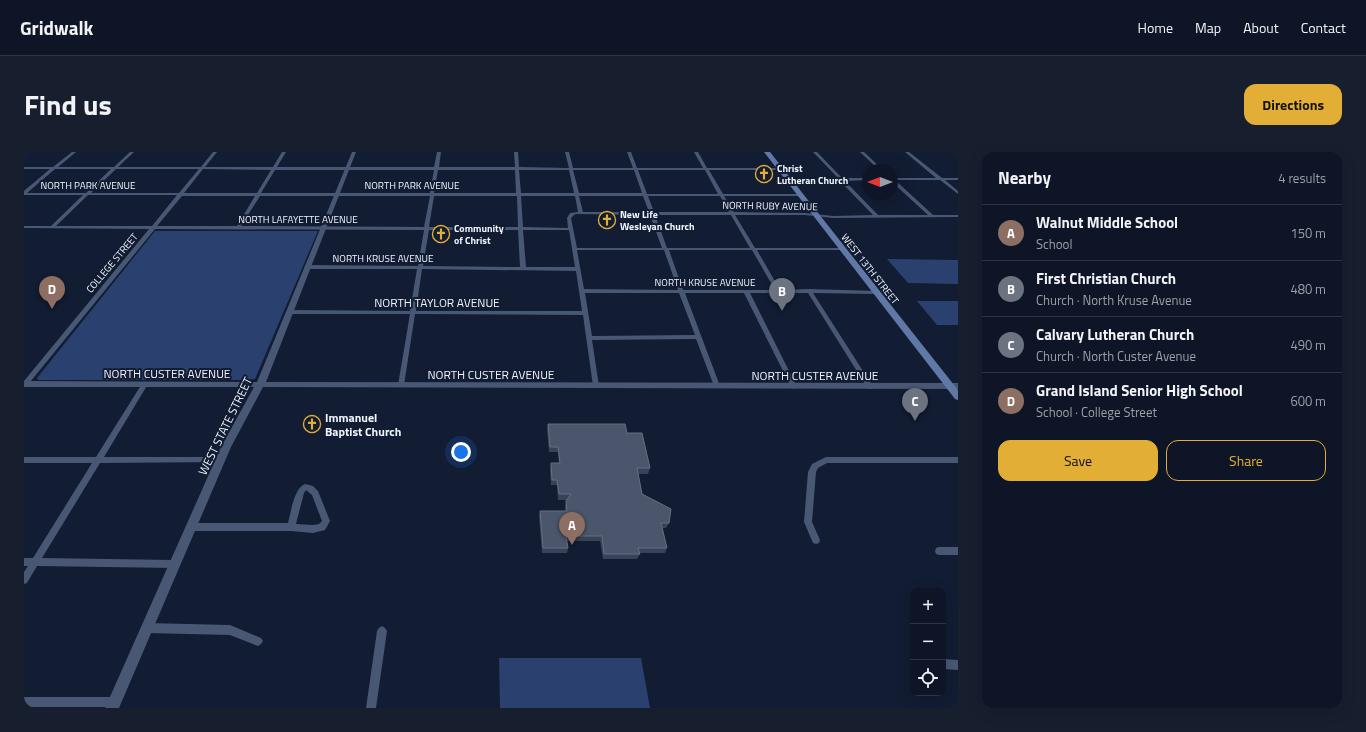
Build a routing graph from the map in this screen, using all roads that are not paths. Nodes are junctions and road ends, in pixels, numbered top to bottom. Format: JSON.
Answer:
{"nodes":[{"id":1,"x":74,"y":152,"type":"edge"},
{"id":2,"x":132,"y":152,"type":"edge"},
{"id":3,"x":215,"y":152,"type":"edge"},
{"id":4,"x":284,"y":152,"type":"edge"},
{"id":5,"x":354,"y":152,"type":"edge"},
{"id":6,"x":439,"y":152,"type":"edge"},
{"id":7,"x":516,"y":152,"type":"edge"},
{"id":8,"x":567,"y":152,"type":"edge"},
{"id":9,"x":629,"y":152,"type":"edge"},
{"id":10,"x":696,"y":152,"type":"edge"},
{"id":11,"x":767,"y":152,"type":"edge"},
{"id":12,"x":815,"y":152,"type":"edge"},
{"id":13,"x":862,"y":152,"type":"edge"},
{"id":14,"x":907,"y":152,"type":"edge"},
{"id":15,"x":953,"y":152,"type":"edge"},
{"id":16,"x":958,"y":155,"type":"edge"},
{"id":17,"x":24,"y":164,"type":"edge"},
{"id":18,"x":60,"y":164,"type":"junction"},
{"id":19,"x":120,"y":164,"type":"junction"},
{"id":20,"x":875,"y":164,"type":"edge"},
{"id":21,"x":204,"y":166,"type":"junction"},
{"id":22,"x":276,"y":166,"type":"junction"},
{"id":23,"x":348,"y":166,"type":"junction"},
{"id":24,"x":436,"y":166,"type":"junction"},
{"id":25,"x":517,"y":166,"type":"junction"},
{"id":26,"x":570,"y":166,"type":"junction"},
{"id":27,"x":634,"y":166,"type":"junction"},
{"id":28,"x":705,"y":166,"type":"junction"},
{"id":29,"x":778,"y":167,"type":"junction"},
{"id":30,"x":24,"y":168,"type":"edge"},
{"id":31,"x":55,"y":168,"type":"junction"},
{"id":32,"x":115,"y":168,"type":"junction"},
{"id":33,"x":840,"y":179,"type":"junction"},
{"id":34,"x":862,"y":179,"type":"edge"},
{"id":35,"x":898,"y":179,"type":"edge"},
{"id":36,"x":940,"y":179,"type":"junction"},
{"id":37,"x":958,"y":179,"type":"edge"},
{"id":38,"x":789,"y":180,"type":"junction"},
{"id":39,"x":898,"y":185,"type":"edge"},
{"id":40,"x":958,"y":193,"type":"edge"},
{"id":41,"x":24,"y":194,"type":"edge"},
{"id":42,"x":180,"y":194,"type":"junction"},
{"id":43,"x":258,"y":194,"type":"junction"},
{"id":44,"x":337,"y":194,"type":"junction"},
{"id":45,"x":432,"y":194,"type":"junction"},
{"id":46,"x":518,"y":194,"type":"junction"},
{"id":47,"x":577,"y":194,"type":"junction"},
{"id":48,"x":645,"y":194,"type":"junction"},
{"id":49,"x":87,"y":195,"type":"junction"},
{"id":50,"x":722,"y":195,"type":"junction"},
{"id":51,"x":800,"y":195,"type":"junction"},
{"id":52,"x":581,"y":213,"type":"junction"},
{"id":53,"x":652,"y":213,"type":"junction"},
{"id":54,"x":733,"y":214,"type":"junction"},
{"id":55,"x":816,"y":215,"type":"junction"},
{"id":56,"x":932,"y":216,"type":"junction"},
{"id":57,"x":958,"y":216,"type":"edge"},
{"id":58,"x":877,"y":217,"type":"junction"},
{"id":59,"x":24,"y":227,"type":"edge"},
{"id":60,"x":52,"y":227,"type":"junction"},
{"id":61,"x":153,"y":227,"type":"junction"},
{"id":62,"x":238,"y":228,"type":"junction"},
{"id":63,"x":323,"y":228,"type":"junction"},
{"id":64,"x":426,"y":228,"type":"junction"},
{"id":65,"x":521,"y":228,"type":"junction"},
{"id":66,"x":571,"y":229,"type":"junction"},
{"id":67,"x":575,"y":249,"type":"junction"},
{"id":68,"x":666,"y":249,"type":"junction"},
{"id":69,"x":754,"y":249,"type":"junction"},
{"id":70,"x":842,"y":249,"type":"junction"},
{"id":71,"x":307,"y":267,"type":"junction"},
{"id":72,"x":420,"y":267,"type":"junction"},
{"id":73,"x":523,"y":267,"type":"junction"},
{"id":74,"x":578,"y":269,"type":"junction"},
{"id":75,"x":582,"y":291,"type":"junction"},
{"id":76,"x":682,"y":291,"type":"junction"},
{"id":77,"x":778,"y":291,"type":"junction"},
{"id":78,"x":809,"y":291,"type":"junction"},
{"id":79,"x":746,"y":292,"type":"junction"},
{"id":80,"x":875,"y":292,"type":"junction"},
{"id":81,"x":289,"y":312,"type":"junction"},
{"id":82,"x":413,"y":312,"type":"junction"},
{"id":83,"x":585,"y":313,"type":"junction"},
{"id":84,"x":699,"y":337,"type":"junction"},
{"id":85,"x":589,"y":338,"type":"junction"},
{"id":86,"x":145,"y":384,"type":"junction"},
{"id":87,"x":24,"y":385,"type":"edge"},
{"id":88,"x":260,"y":385,"type":"junction"},
{"id":89,"x":401,"y":385,"type":"junction"},
{"id":90,"x":596,"y":386,"type":"junction"},
{"id":91,"x":717,"y":386,"type":"junction"},
{"id":92,"x":870,"y":386,"type":"junction"},
{"id":93,"x":954,"y":386,"type":"edge"},
{"id":94,"x":794,"y":387,"type":"junction"},
{"id":95,"x":958,"y":397,"type":"edge"},
{"id":96,"x":24,"y":460,"type":"edge"},
{"id":97,"x":98,"y":460,"type":"junction"},
{"id":98,"x":221,"y":460,"type":"junction"},
{"id":99,"x":958,"y":460,"type":"edge"},
{"id":100,"x":191,"y":527,"type":"junction"},
{"id":101,"x":291,"y":527,"type":"junction"},
{"id":102,"x":816,"y":540,"type":"dead end"},
{"id":103,"x":939,"y":551,"type":"dead end"},
{"id":104,"x":958,"y":551,"type":"edge"},
{"id":105,"x":24,"y":562,"type":"edge"},
{"id":106,"x":35,"y":562,"type":"junction"},
{"id":107,"x":174,"y":564,"type":"junction"},
{"id":108,"x":24,"y":580,"type":"edge"},
{"id":109,"x":146,"y":628,"type":"junction"},
{"id":110,"x":382,"y":632,"type":"dead end"},
{"id":111,"x":258,"y":640,"type":"dead end"},
{"id":112,"x":946,"y":664,"type":"edge"},
{"id":113,"x":958,"y":664,"type":"edge"},
{"id":114,"x":24,"y":702,"type":"edge"},
{"id":115,"x":113,"y":705,"type":"edge"},
{"id":116,"x":371,"y":708,"type":"edge"}],
"edges":[{"from":1,"to":18,"type":"street"},
{"from":2,"to":19,"type":"street"},
{"from":3,"to":21,"type":"street","name":"COLLEGE STREET"},
{"from":4,"to":22,"type":"street"},
{"from":5,"to":23,"type":"street","name":"WEST STATE STREET"},
{"from":6,"to":24,"type":"street"},
{"from":7,"to":25,"type":"street"},
{"from":8,"to":26,"type":"street"},
{"from":9,"to":27,"type":"street"},
{"from":10,"to":28,"type":"street"},
{"from":11,"to":29,"type":"main road","name":"WEST 13TH STREET"},
{"from":12,"to":33,"type":"street"},
{"from":13,"to":20,"type":"street"},
{"from":14,"to":36,"type":"street"},
{"from":15,"to":16,"type":"street"},
{"from":17,"to":18,"type":"street"},
{"from":18,"to":19,"type":"street"},
{"from":18,"to":31,"type":"street"},
{"from":19,"to":21,"type":"street"},
{"from":19,"to":32,"type":"street"},
{"from":21,"to":22,"type":"street"},
{"from":21,"to":32,"type":"street"},
{"from":21,"to":42,"type":"street","name":"COLLEGE STREET"},
{"from":22,"to":23,"type":"street"},
{"from":22,"to":43,"type":"street"},
{"from":23,"to":24,"type":"street"},
{"from":23,"to":44,"type":"street","name":"WEST STATE STREET"},
{"from":24,"to":25,"type":"street"},
{"from":24,"to":45,"type":"street"},
{"from":25,"to":26,"type":"street"},
{"from":25,"to":46,"type":"street"},
{"from":26,"to":27,"type":"street"},
{"from":26,"to":47,"type":"street"},
{"from":27,"to":28,"type":"street"},
{"from":27,"to":48,"type":"street"},
{"from":28,"to":29,"type":"street"},
{"from":28,"to":50,"type":"street"},
{"from":29,"to":38,"type":"main road","name":"WEST 13TH STREET"},
{"from":30,"to":31,"type":"street"},
{"from":31,"to":32,"type":"street"},
{"from":31,"to":41,"type":"street"},
{"from":32,"to":49,"type":"street"},
{"from":33,"to":34,"type":"street"},
{"from":33,"to":38,"type":"street"},
{"from":33,"to":58,"type":"street"},
{"from":35,"to":36,"type":"street"},
{"from":36,"to":37,"type":"street"},
{"from":36,"to":40,"type":"street"},
{"from":38,"to":51,"type":"main road","name":"WEST 13TH STREET"},
{"from":39,"to":56,"type":"street"},
{"from":41,"to":49,"type":"street","name":"NORTH PARK AVENUE"},
{"from":42,"to":43,"type":"street","name":"NORTH PARK AVENUE"},
{"from":42,"to":49,"type":"street","name":"NORTH PARK AVENUE"},
{"from":42,"to":61,"type":"street","name":"COLLEGE STREET"},
{"from":43,"to":44,"type":"street","name":"NORTH PARK AVENUE"},
{"from":43,"to":62,"type":"street"},
{"from":44,"to":45,"type":"street","name":"NORTH PARK AVENUE"},
{"from":44,"to":63,"type":"street","name":"WEST STATE STREET"},
{"from":45,"to":46,"type":"street","name":"NORTH PARK AVENUE"},
{"from":45,"to":64,"type":"street"},
{"from":46,"to":47,"type":"street","name":"NORTH PARK AVENUE"},
{"from":46,"to":65,"type":"street"},
{"from":47,"to":48,"type":"street","name":"NORTH PARK AVENUE"},
{"from":47,"to":52,"type":"street"},
{"from":48,"to":50,"type":"street","name":"NORTH PARK AVENUE"},
{"from":48,"to":53,"type":"street"},
{"from":49,"to":60,"type":"street"},
{"from":50,"to":51,"type":"street","name":"NORTH PARK AVENUE"},
{"from":50,"to":54,"type":"street"},
{"from":51,"to":55,"type":"main road","name":"WEST 13TH STREET"},
{"from":52,"to":53,"type":"street","name":"NORTH RUBY AVENUE"},
{"from":52,"to":66,"type":"street"},
{"from":53,"to":54,"type":"street","name":"NORTH RUBY AVENUE"},
{"from":53,"to":68,"type":"street"},
{"from":54,"to":55,"type":"street","name":"NORTH RUBY AVENUE"},
{"from":54,"to":69,"type":"street"},
{"from":55,"to":58,"type":"street","name":"NORTH RUBY AVENUE"},
{"from":55,"to":70,"type":"main road","name":"WEST 13TH STREET"},
{"from":56,"to":57,"type":"street","name":"NORTH RUBY AVENUE"},
{"from":56,"to":58,"type":"street","name":"NORTH RUBY AVENUE"},
{"from":59,"to":60,"type":"street","name":"NORTH LAFAYETTE AVENUE"},
{"from":60,"to":61,"type":"street","name":"NORTH LAFAYETTE AVENUE"},
{"from":61,"to":62,"type":"street","name":"NORTH LAFAYETTE AVENUE"},
{"from":61,"to":87,"type":"street","name":"COLLEGE STREET"},
{"from":62,"to":63,"type":"street","name":"NORTH LAFAYETTE AVENUE"},
{"from":63,"to":64,"type":"street","name":"NORTH LAFAYETTE AVENUE"},
{"from":63,"to":71,"type":"street","name":"WEST STATE STREET"},
{"from":64,"to":65,"type":"street","name":"NORTH LAFAYETTE AVENUE"},
{"from":64,"to":72,"type":"street"},
{"from":65,"to":66,"type":"street","name":"NORTH LAFAYETTE AVENUE"},
{"from":65,"to":73,"type":"street"},
{"from":66,"to":67,"type":"street"},
{"from":67,"to":68,"type":"street"},
{"from":67,"to":74,"type":"street"},
{"from":68,"to":69,"type":"street"},
{"from":68,"to":76,"type":"street"},
{"from":69,"to":70,"type":"street"},
{"from":69,"to":77,"type":"street"},
{"from":70,"to":80,"type":"main road","name":"WEST 13TH STREET"},
{"from":71,"to":72,"type":"street","name":"NORTH KRUSE AVENUE"},
{"from":71,"to":81,"type":"street","name":"WEST STATE STREET"},
{"from":72,"to":73,"type":"street","name":"NORTH KRUSE AVENUE"},
{"from":72,"to":82,"type":"street"},
{"from":73,"to":74,"type":"street","name":"NORTH KRUSE AVENUE"},
{"from":74,"to":75,"type":"street"},
{"from":75,"to":76,"type":"street","name":"NORTH KRUSE AVENUE"},
{"from":75,"to":83,"type":"street"},
{"from":76,"to":79,"type":"street","name":"NORTH KRUSE AVENUE"},
{"from":76,"to":84,"type":"street"},
{"from":77,"to":78,"type":"street","name":"NORTH KRUSE AVENUE"},
{"from":77,"to":79,"type":"street","name":"NORTH KRUSE AVENUE"},
{"from":78,"to":80,"type":"street","name":"NORTH KRUSE AVENUE"},
{"from":78,"to":92,"type":"street"},
{"from":79,"to":94,"type":"street"},
{"from":80,"to":93,"type":"main road","name":"WEST 13TH STREET"},
{"from":81,"to":82,"type":"street","name":"NORTH TAYLOR AVENUE"},
{"from":81,"to":88,"type":"street","name":"WEST STATE STREET"},
{"from":82,"to":83,"type":"street","name":"NORTH TAYLOR AVENUE"},
{"from":82,"to":89,"type":"street"},
{"from":83,"to":85,"type":"street"},
{"from":84,"to":85,"type":"street"},
{"from":84,"to":91,"type":"street"},
{"from":85,"to":90,"type":"street"},
{"from":86,"to":87,"type":"street","name":"NORTH CUSTER AVENUE"},
{"from":86,"to":88,"type":"street","name":"NORTH CUSTER AVENUE"},
{"from":86,"to":97,"type":"street"},
{"from":88,"to":89,"type":"street","name":"NORTH CUSTER AVENUE"},
{"from":88,"to":98,"type":"street","name":"WEST STATE STREET"},
{"from":89,"to":90,"type":"street","name":"NORTH CUSTER AVENUE"},
{"from":90,"to":91,"type":"street","name":"NORTH CUSTER AVENUE"},
{"from":91,"to":94,"type":"street","name":"NORTH CUSTER AVENUE"},
{"from":92,"to":93,"type":"street","name":"NORTH CUSTER AVENUE"},
{"from":92,"to":94,"type":"street","name":"NORTH CUSTER AVENUE"},
{"from":93,"to":95,"type":"main road","name":"WEST 13TH STREET"},
{"from":96,"to":97,"type":"street"},
{"from":97,"to":98,"type":"street"},
{"from":97,"to":106,"type":"street"},
{"from":98,"to":100,"type":"street","name":"WEST STATE STREET"},
{"from":99,"to":102,"type":"street"},
{"from":100,"to":101,"type":"street"},
{"from":100,"to":107,"type":"street","name":"WEST STATE STREET"},
{"from":101,"to":101,"type":"street"},
{"from":103,"to":104,"type":"street"},
{"from":105,"to":106,"type":"street"},
{"from":106,"to":107,"type":"street"},
{"from":106,"to":108,"type":"street"},
{"from":107,"to":109,"type":"street","name":"WEST STATE STREET"},
{"from":109,"to":111,"type":"street"},
{"from":109,"to":115,"type":"street","name":"WEST STATE STREET"},
{"from":110,"to":116,"type":"street"},
{"from":112,"to":113,"type":"street"},
{"from":114,"to":115,"type":"street"}]}
